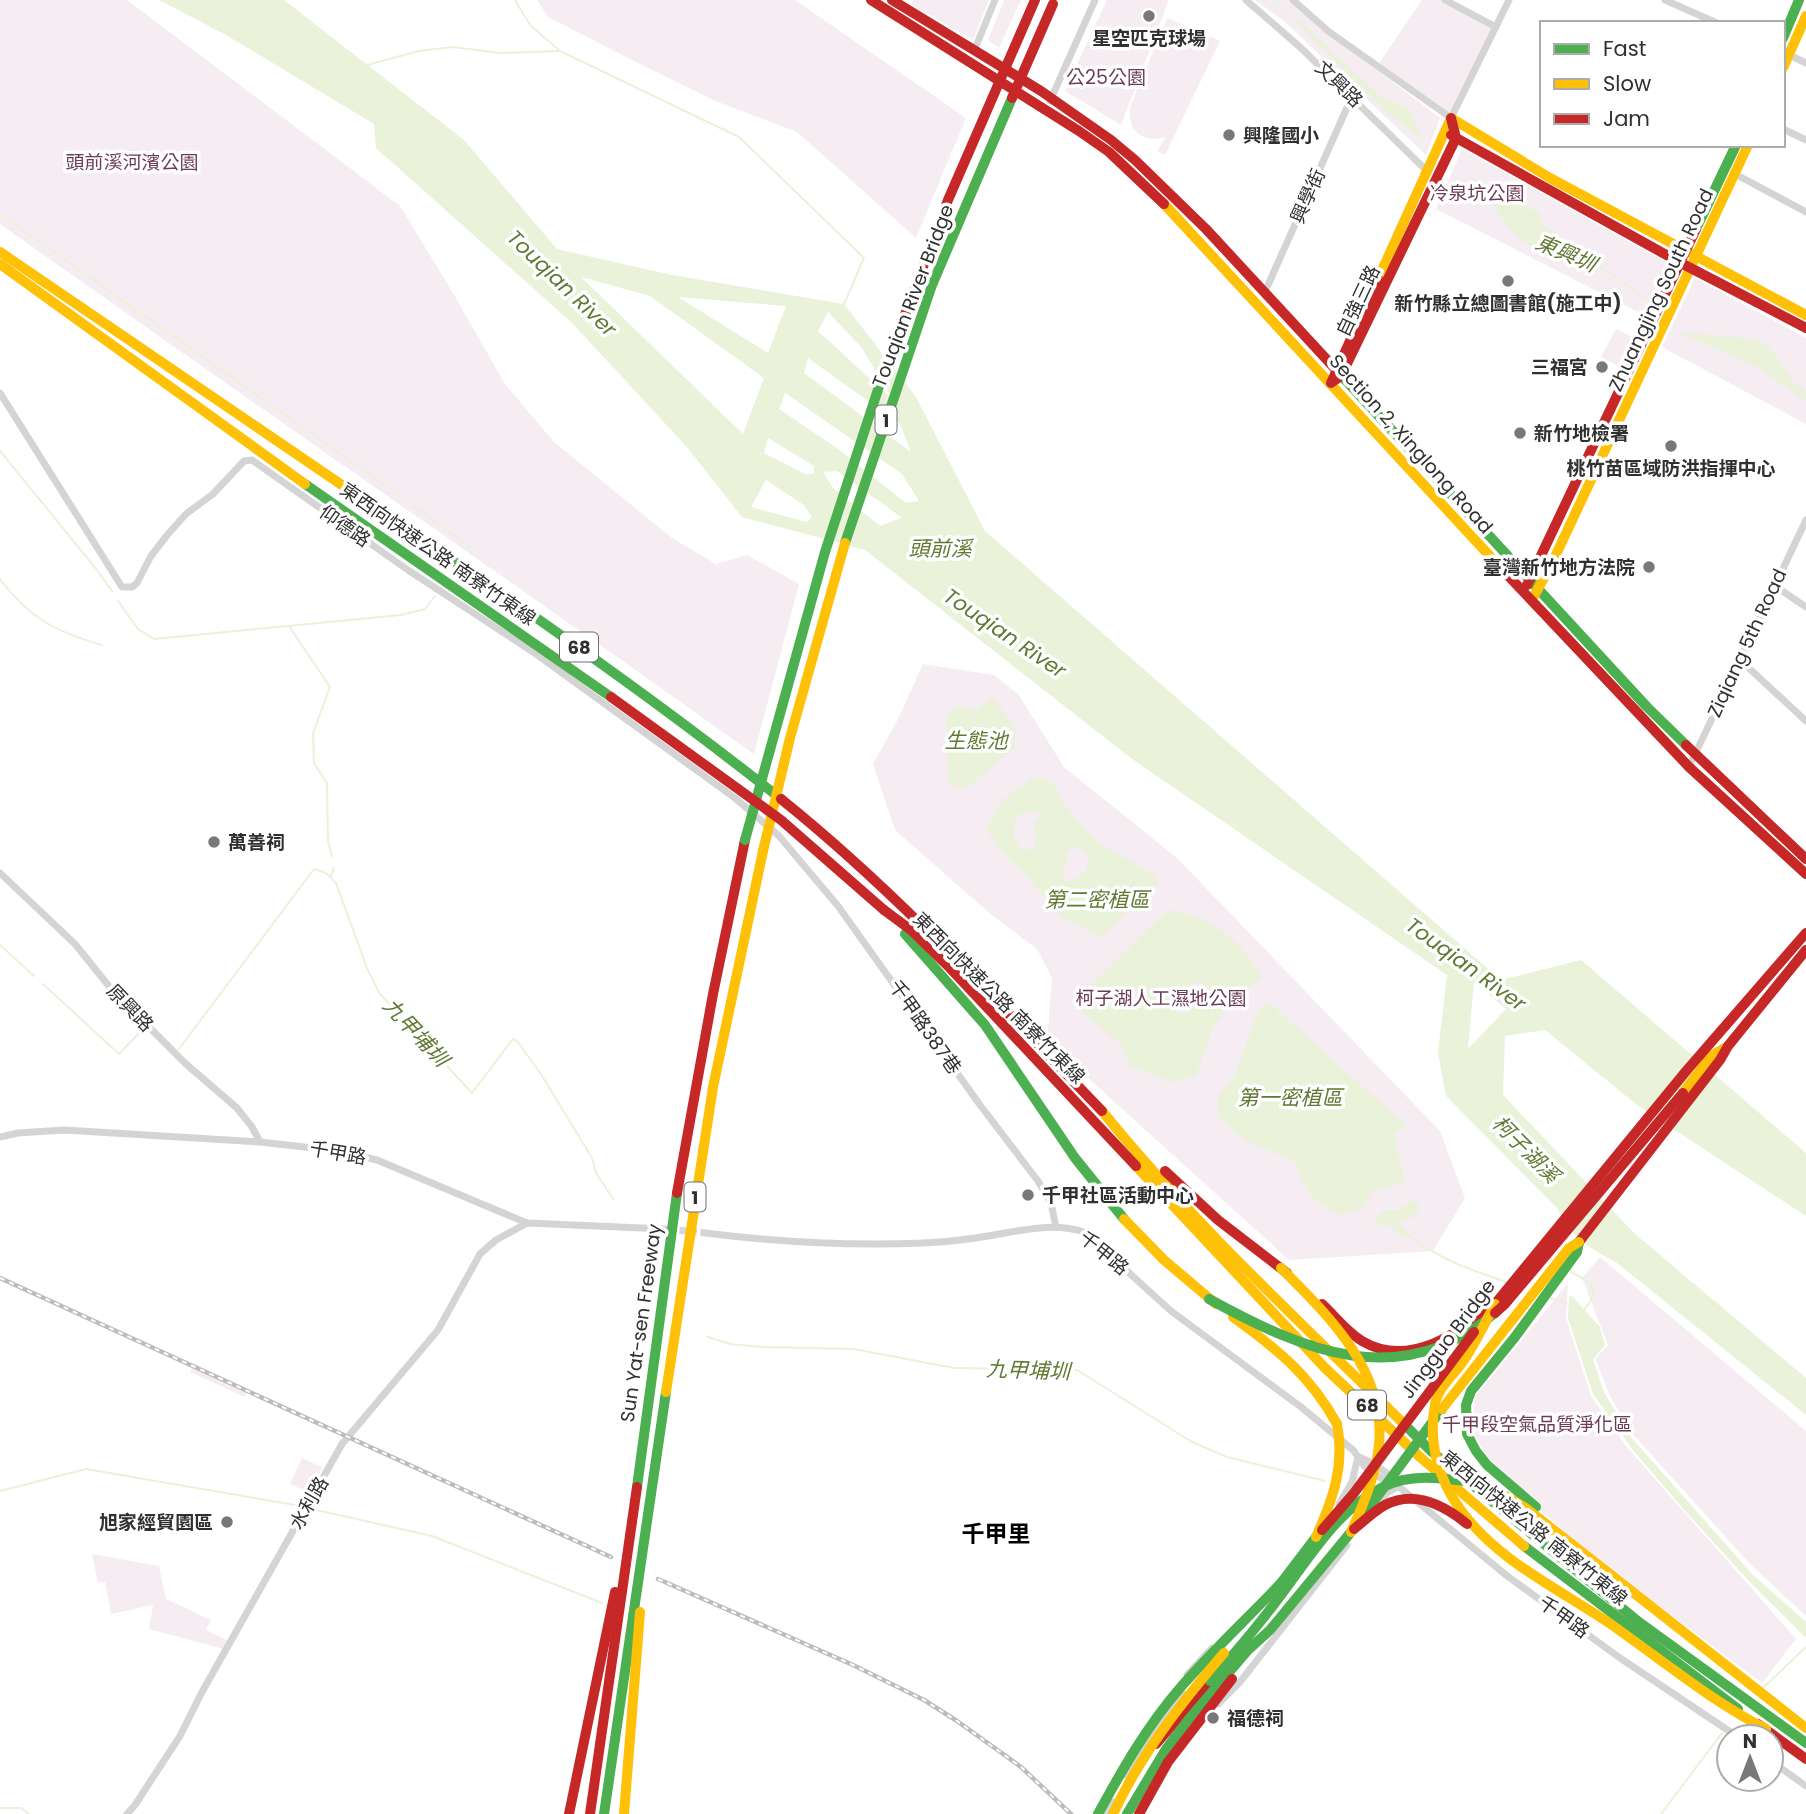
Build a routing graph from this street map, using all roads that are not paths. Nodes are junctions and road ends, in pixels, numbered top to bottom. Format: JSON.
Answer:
{"nodes":[{"id":1,"x":871,"y":0,"type":"edge"},
{"id":2,"x":995,"y":0,"type":"edge"},
{"id":3,"x":1035,"y":0,"type":"edge"},
{"id":4,"x":1095,"y":0,"type":"edge"},
{"id":5,"x":1246,"y":0,"type":"edge"},
{"id":6,"x":1293,"y":0,"type":"edge"},
{"id":7,"x":1444,"y":0,"type":"edge"},
{"id":8,"x":1509,"y":0,"type":"edge"},
{"id":9,"x":1665,"y":0,"type":"edge"},
{"id":10,"x":1799,"y":0,"type":"edge"},
{"id":11,"x":898,"y":2,"type":"edge"},
{"id":12,"x":1054,"y":2,"type":"edge"},
{"id":13,"x":1806,"y":16,"type":"edge"},
{"id":14,"x":1712,"y":21,"type":"edge"},
{"id":15,"x":1496,"y":27,"type":"junction"},
{"id":16,"x":1785,"y":33,"type":"edge"},
{"id":17,"x":1786,"y":54,"type":"edge"},
{"id":18,"x":972,"y":57,"type":"junction"},
{"id":19,"x":1806,"y":63,"type":"edge"},
{"id":20,"x":1051,"y":98,"type":"junction"},
{"id":21,"x":1353,"y":99,"type":"junction"},
{"id":22,"x":1046,"y":109,"type":"junction"},
{"id":23,"x":1451,"y":118,"type":"junction"},
{"id":24,"x":1785,"y":130,"type":"edge"},
{"id":25,"x":1445,"y":132,"type":"junction"},
{"id":26,"x":1456,"y":138,"type":"junction"},
{"id":27,"x":1806,"y":140,"type":"edge"},
{"id":28,"x":1735,"y":147,"type":"edge"},
{"id":29,"x":1747,"y":147,"type":"edge"},
{"id":30,"x":1428,"y":172,"type":"junction"},
{"id":31,"x":1735,"y":174,"type":"junction"},
{"id":32,"x":1806,"y":212,"type":"edge"},
{"id":33,"x":0,"y":252,"type":"edge"},
{"id":34,"x":1690,"y":254,"type":"junction"},
{"id":35,"x":0,"y":264,"type":"edge"},
{"id":36,"x":1684,"y":264,"type":"junction"},
{"id":37,"x":1264,"y":294,"type":"junction"},
{"id":38,"x":1806,"y":315,"type":"edge"},
{"id":39,"x":1806,"y":328,"type":"edge"},
{"id":40,"x":1338,"y":373,"type":"junction"},
{"id":41,"x":1331,"y":383,"type":"junction"},
{"id":42,"x":0,"y":393,"type":"edge"},
{"id":43,"x":1806,"y":520,"type":"edge"},
{"id":44,"x":1530,"y":582,"type":"junction"},
{"id":45,"x":1775,"y":586,"type":"junction"},
{"id":46,"x":1522,"y":591,"type":"junction"},
{"id":47,"x":1538,"y":592,"type":"junction"},
{"id":48,"x":1530,"y":600,"type":"junction"},
{"id":49,"x":1806,"y":607,"type":"edge"},
{"id":50,"x":1739,"y":659,"type":"junction"},
{"id":51,"x":1806,"y":721,"type":"edge"},
{"id":52,"x":1695,"y":754,"type":"junction"},
{"id":53,"x":1689,"y":767,"type":"junction"},
{"id":54,"x":779,"y":836,"type":"joint"},
{"id":55,"x":745,"y":840,"type":"joint"},
{"id":56,"x":763,"y":851,"type":"joint"},
{"id":57,"x":1806,"y":859,"type":"edge"},
{"id":58,"x":0,"y":873,"type":"edge"},
{"id":59,"x":1806,"y":874,"type":"edge"},
{"id":60,"x":884,"y":910,"type":"junction"},
{"id":61,"x":1806,"y":933,"type":"edge"},
{"id":62,"x":1806,"y":950,"type":"edge"},
{"id":63,"x":1728,"y":1046,"type":"junction"},
{"id":64,"x":1102,"y":1111,"type":"junction"},
{"id":65,"x":0,"y":1137,"type":"edge"},
{"id":66,"x":260,"y":1142,"type":"junction"},
{"id":67,"x":1129,"y":1152,"type":"junction"},
{"id":68,"x":527,"y":1223,"type":"junction"},
{"id":69,"x":1056,"y":1227,"type":"junction"},
{"id":70,"x":665,"y":1229,"type":"tunnel mouth"},
{"id":71,"x":705,"y":1234,"type":"tunnel mouth"},
{"id":72,"x":1578,"y":1242,"type":"junction"},
{"id":73,"x":1281,"y":1268,"type":"junction"},
{"id":74,"x":1209,"y":1299,"type":"junction"},
{"id":75,"x":1495,"y":1304,"type":"junction"},
{"id":76,"x":1433,"y":1420,"type":"junction"},
{"id":77,"x":1358,"y":1457,"type":"junction"},
{"id":78,"x":1375,"y":1462,"type":"junction"},
{"id":79,"x":1398,"y":1486,"type":"junction"},
{"id":80,"x":635,"y":1489,"type":"junction"},
{"id":81,"x":1344,"y":1496,"type":"junction"},
{"id":82,"x":1371,"y":1513,"type":"junction"},
{"id":83,"x":1351,"y":1532,"type":"junction"},
{"id":84,"x":1316,"y":1537,"type":"junction"},
{"id":85,"x":1485,"y":1539,"type":"junction"},
{"id":86,"x":645,"y":1545,"type":"junction"},
{"id":87,"x":1590,"y":1558,"type":"junction"},
{"id":88,"x":1281,"y":1583,"type":"junction"},
{"id":89,"x":1237,"y":1625,"type":"junction"},
{"id":90,"x":1636,"y":1626,"type":"junction"},
{"id":91,"x":1270,"y":1630,"type":"junction"},
{"id":92,"x":1217,"y":1643,"type":"junction"},
{"id":93,"x":1264,"y":1650,"type":"junction"},
{"id":94,"x":1251,"y":1668,"type":"junction"},
{"id":95,"x":1244,"y":1676,"type":"junction"},
{"id":96,"x":1717,"y":1723,"type":"edge"},
{"id":97,"x":1754,"y":1723,"type":"edge"},
{"id":98,"x":1757,"y":1723,"type":"edge"},
{"id":99,"x":1806,"y":1728,"type":"edge"},
{"id":100,"x":1806,"y":1743,"type":"edge"},
{"id":101,"x":1785,"y":1744,"type":"edge"},
{"id":102,"x":1147,"y":1754,"type":"junction"},
{"id":103,"x":1806,"y":1759,"type":"edge"},
{"id":104,"x":1785,"y":1770,"type":"edge"},
{"id":105,"x":1806,"y":1786,"type":"edge"},
{"id":106,"x":127,"y":1814,"type":"edge"},
{"id":107,"x":569,"y":1814,"type":"edge"},
{"id":108,"x":590,"y":1814,"type":"edge"},
{"id":109,"x":604,"y":1814,"type":"edge"},
{"id":110,"x":624,"y":1814,"type":"edge"},
{"id":111,"x":1098,"y":1814,"type":"edge"},
{"id":112,"x":1106,"y":1814,"type":"edge"},
{"id":113,"x":1113,"y":1814,"type":"edge"},
{"id":114,"x":1127,"y":1814,"type":"edge"},
{"id":115,"x":1136,"y":1814,"type":"edge"}],
"edges":[{"from":1,"to":18,"type":"main road"},
{"from":2,"to":18,"type":"street"},
{"from":3,"to":55,"type":"main road","name":"Touqian River Bridge","number":"1","bridge":true},
{"from":4,"to":20,"type":"street"},
{"from":5,"to":21,"type":"street","name":"文興路"},
{"from":6,"to":23,"type":"street","name":"文興路"},
{"from":7,"to":15,"type":"street"},
{"from":8,"to":15,"type":"street","name":"自強三路"},
{"from":9,"to":14,"type":"street"},
{"from":10,"to":16,"type":"main road"},
{"from":11,"to":18,"type":"main road"},
{"from":12,"to":56,"type":"main road","name":"Touqian River Bridge","number":"1","bridge":true},
{"from":13,"to":17,"type":"main road"},
{"from":15,"to":23,"type":"street","name":"自強三路"},
{"from":17,"to":19,"type":"street"},
{"from":18,"to":20,"type":"main road","name":"Section 2, Xinglong Road"},
{"from":18,"to":22,"type":"main road","name":"Section 2, Xinglong Road"},
{"from":20,"to":22,"type":"street"},
{"from":20,"to":37,"type":"main road","name":"Section 2, Xinglong Road"},
{"from":21,"to":30,"type":"street","name":"文興路"},
{"from":21,"to":37,"type":"street","name":"興學街"},
{"from":22,"to":41,"type":"main road","name":"Section 2, Xinglong Road"},
{"from":23,"to":25,"type":"main road","name":"自強三路"},
{"from":23,"to":26,"type":"main road"},
{"from":23,"to":34,"type":"main road"},
{"from":24,"to":27,"type":"street"},
{"from":25,"to":26,"type":"main road"},
{"from":25,"to":30,"type":"main road","name":"自強三路"},
{"from":26,"to":36,"type":"main road"},
{"from":26,"to":40,"type":"main road","name":"自強三路"},
{"from":28,"to":34,"type":"main road","name":"Zhuangjing South Road"},
{"from":29,"to":31,"type":"main road","name":"Zhuangjing South Road"},
{"from":30,"to":40,"type":"main road","name":"自強三路"},
{"from":31,"to":32,"type":"street"},
{"from":31,"to":34,"type":"main road","name":"Zhuangjing South Road"},
{"from":33,"to":64,"type":"main road","name":"東西向快速公路 南寮竹東線","number":"68","bridge":true},
{"from":34,"to":36,"type":"main road","name":"Zhuangjing South Road"},
{"from":34,"to":38,"type":"main road"},
{"from":35,"to":60,"type":"main road","name":"東西向快速公路 南寮竹東線","number":"68","bridge":true},
{"from":36,"to":39,"type":"main road"},
{"from":36,"to":44,"type":"main road","name":"Zhuangjing South Road"},
{"from":36,"to":47,"type":"main road","name":"Zhuangjing South Road"},
{"from":37,"to":40,"type":"main road","name":"Section 2, Xinglong Road"},
{"from":40,"to":41,"type":"main road","name":"自強三路"},
{"from":40,"to":44,"type":"main road","name":"Section 2, Xinglong Road"},
{"from":41,"to":46,"type":"main road","name":"Section 2, Xinglong Road"},
{"from":42,"to":54,"type":"street","name":"仰德路"},
{"from":43,"to":45,"type":"street","name":"Ziqiang 5th Road"},
{"from":44,"to":46,"type":"main road","name":"Zhuangjing South Road"},
{"from":44,"to":47,"type":"main road","name":"Section 2, Xinglong Road"},
{"from":45,"to":49,"type":"street"},
{"from":45,"to":50,"type":"street","name":"Ziqiang 5th Road"},
{"from":46,"to":48,"type":"main road","name":"Section 2, Xinglong Road"},
{"from":47,"to":48,"type":"main road","name":"Zhuangjing South Road"},
{"from":47,"to":52,"type":"main road","name":"Section 2, Xinglong Road"},
{"from":48,"to":53,"type":"main road","name":"Section 2, Xinglong Road"},
{"from":50,"to":51,"type":"street"},
{"from":50,"to":52,"type":"street","name":"Ziqiang 5th Road"},
{"from":52,"to":53,"type":"street","name":"Ziqiang 5th Road"},
{"from":52,"to":57,"type":"main road","name":"Section 2, Xinglong Road"},
{"from":53,"to":59,"type":"main road","name":"Section 2, Xinglong Road"},
{"from":54,"to":69,"type":"street","name":"千甲路387巷"},
{"from":55,"to":80,"type":"main road","name":"Sun Yat-sen Freeway","number":"1"},
{"from":56,"to":86,"type":"main road","name":"Sun Yat-sen Freeway","number":"1"},
{"from":58,"to":66,"type":"street","name":"原興路"},
{"from":60,"to":67,"type":"main road","name":"東西向快速公路 南寮竹東線","number":"68"},
{"from":60,"to":74,"type":"main road"},
{"from":61,"to":75,"type":"main road","name":"Jingguo Bridge"},
{"from":62,"to":63,"type":"main road","name":"Jingguo Bridge"},
{"from":63,"to":72,"type":"main road","name":"Jingguo Bridge"},
{"from":63,"to":74,"type":"main road","bridge":true},
{"from":64,"to":67,"type":"main road","name":"東西向快速公路 南寮竹東線","number":"68"},
{"from":64,"to":73,"type":"main road"},
{"from":65,"to":66,"type":"street","name":"千甲路"},
{"from":66,"to":68,"type":"street","name":"千甲路"},
{"from":67,"to":90,"type":"main road","name":"東西向快速公路 南寮竹東線","number":"68"},
{"from":68,"to":70,"type":"street","name":"千甲路"},
{"from":68,"to":106,"type":"street","name":"水利路"},
{"from":69,"to":71,"type":"street","name":"千甲路"},
{"from":69,"to":77,"type":"street","name":"千甲路"},
{"from":72,"to":76,"type":"main road","name":"Jingguo Bridge","bridge":true},
{"from":72,"to":87,"type":"main road"},
{"from":73,"to":75,"type":"main road","bridge":true},
{"from":73,"to":78,"type":"main road","bridge":true},
{"from":74,"to":84,"type":"main road","bridge":true},
{"from":75,"to":76,"type":"main road","bridge":true},
{"from":75,"to":78,"type":"main road","name":"Jingguo Bridge","bridge":true},
{"from":76,"to":83,"type":"main road","name":"Jingguo Bridge","bridge":true},
{"from":76,"to":85,"type":"main road","bridge":true},
{"from":77,"to":79,"type":"street","name":"千甲路"},
{"from":77,"to":81,"type":"street"},
{"from":78,"to":83,"type":"main road","bridge":true},
{"from":78,"to":84,"type":"main road","name":"Jingguo Bridge","bridge":true},
{"from":79,"to":82,"type":"street"},
{"from":79,"to":96,"type":"street","name":"千甲路"},
{"from":80,"to":107,"type":"main road"},
{"from":80,"to":108,"type":"main road","name":"Sun Yat-sen Freeway","number":"1"},
{"from":81,"to":82,"type":"street"},
{"from":81,"to":89,"type":"street"},
{"from":82,"to":93,"type":"street"},
{"from":83,"to":85,"type":"main road","bridge":true},
{"from":83,"to":91,"type":"main road","name":"Jingguo Bridge","bridge":true},
{"from":84,"to":88,"type":"main road","name":"Jingguo Bridge"},
{"from":85,"to":97,"type":"main road","bridge":true},
{"from":86,"to":109,"type":"main road","name":"Sun Yat-sen Freeway","number":"1"},
{"from":86,"to":110,"type":"main road"},
{"from":87,"to":99,"type":"main road"},
{"from":87,"to":102,"type":"main road","bridge":true},
{"from":88,"to":102,"type":"main road","name":"Jingguo Bridge","bridge":true},
{"from":88,"to":111,"type":"main road","bridge":true},
{"from":89,"to":92,"type":"street"},
{"from":89,"to":93,"type":"street"},
{"from":90,"to":98,"type":"main road","name":"東西向快速公路 南寮竹東線","number":"68","bridge":true},
{"from":90,"to":100,"type":"main road","name":"東西向快速公路 南寮竹東線","number":"68"},
{"from":91,"to":114,"type":"main road","name":"Jingguo Bridge","bridge":true},
{"from":91,"to":115,"type":"main road","bridge":true},
{"from":92,"to":94,"type":"street"},
{"from":92,"to":112,"type":"street","bridge":true},
{"from":92,"to":112,"type":"street"},
{"from":93,"to":94,"type":"street"},
{"from":94,"to":95,"type":"street"},
{"from":95,"to":115,"type":"street"},
{"from":95,"to":115,"type":"street","bridge":true},
{"from":101,"to":103,"type":"main road","name":"東西向快速公路 南寮竹東線","number":"68"},
{"from":102,"to":113,"type":"main road","name":"Jingguo Bridge","bridge":true},
{"from":104,"to":105,"type":"street"}]}
